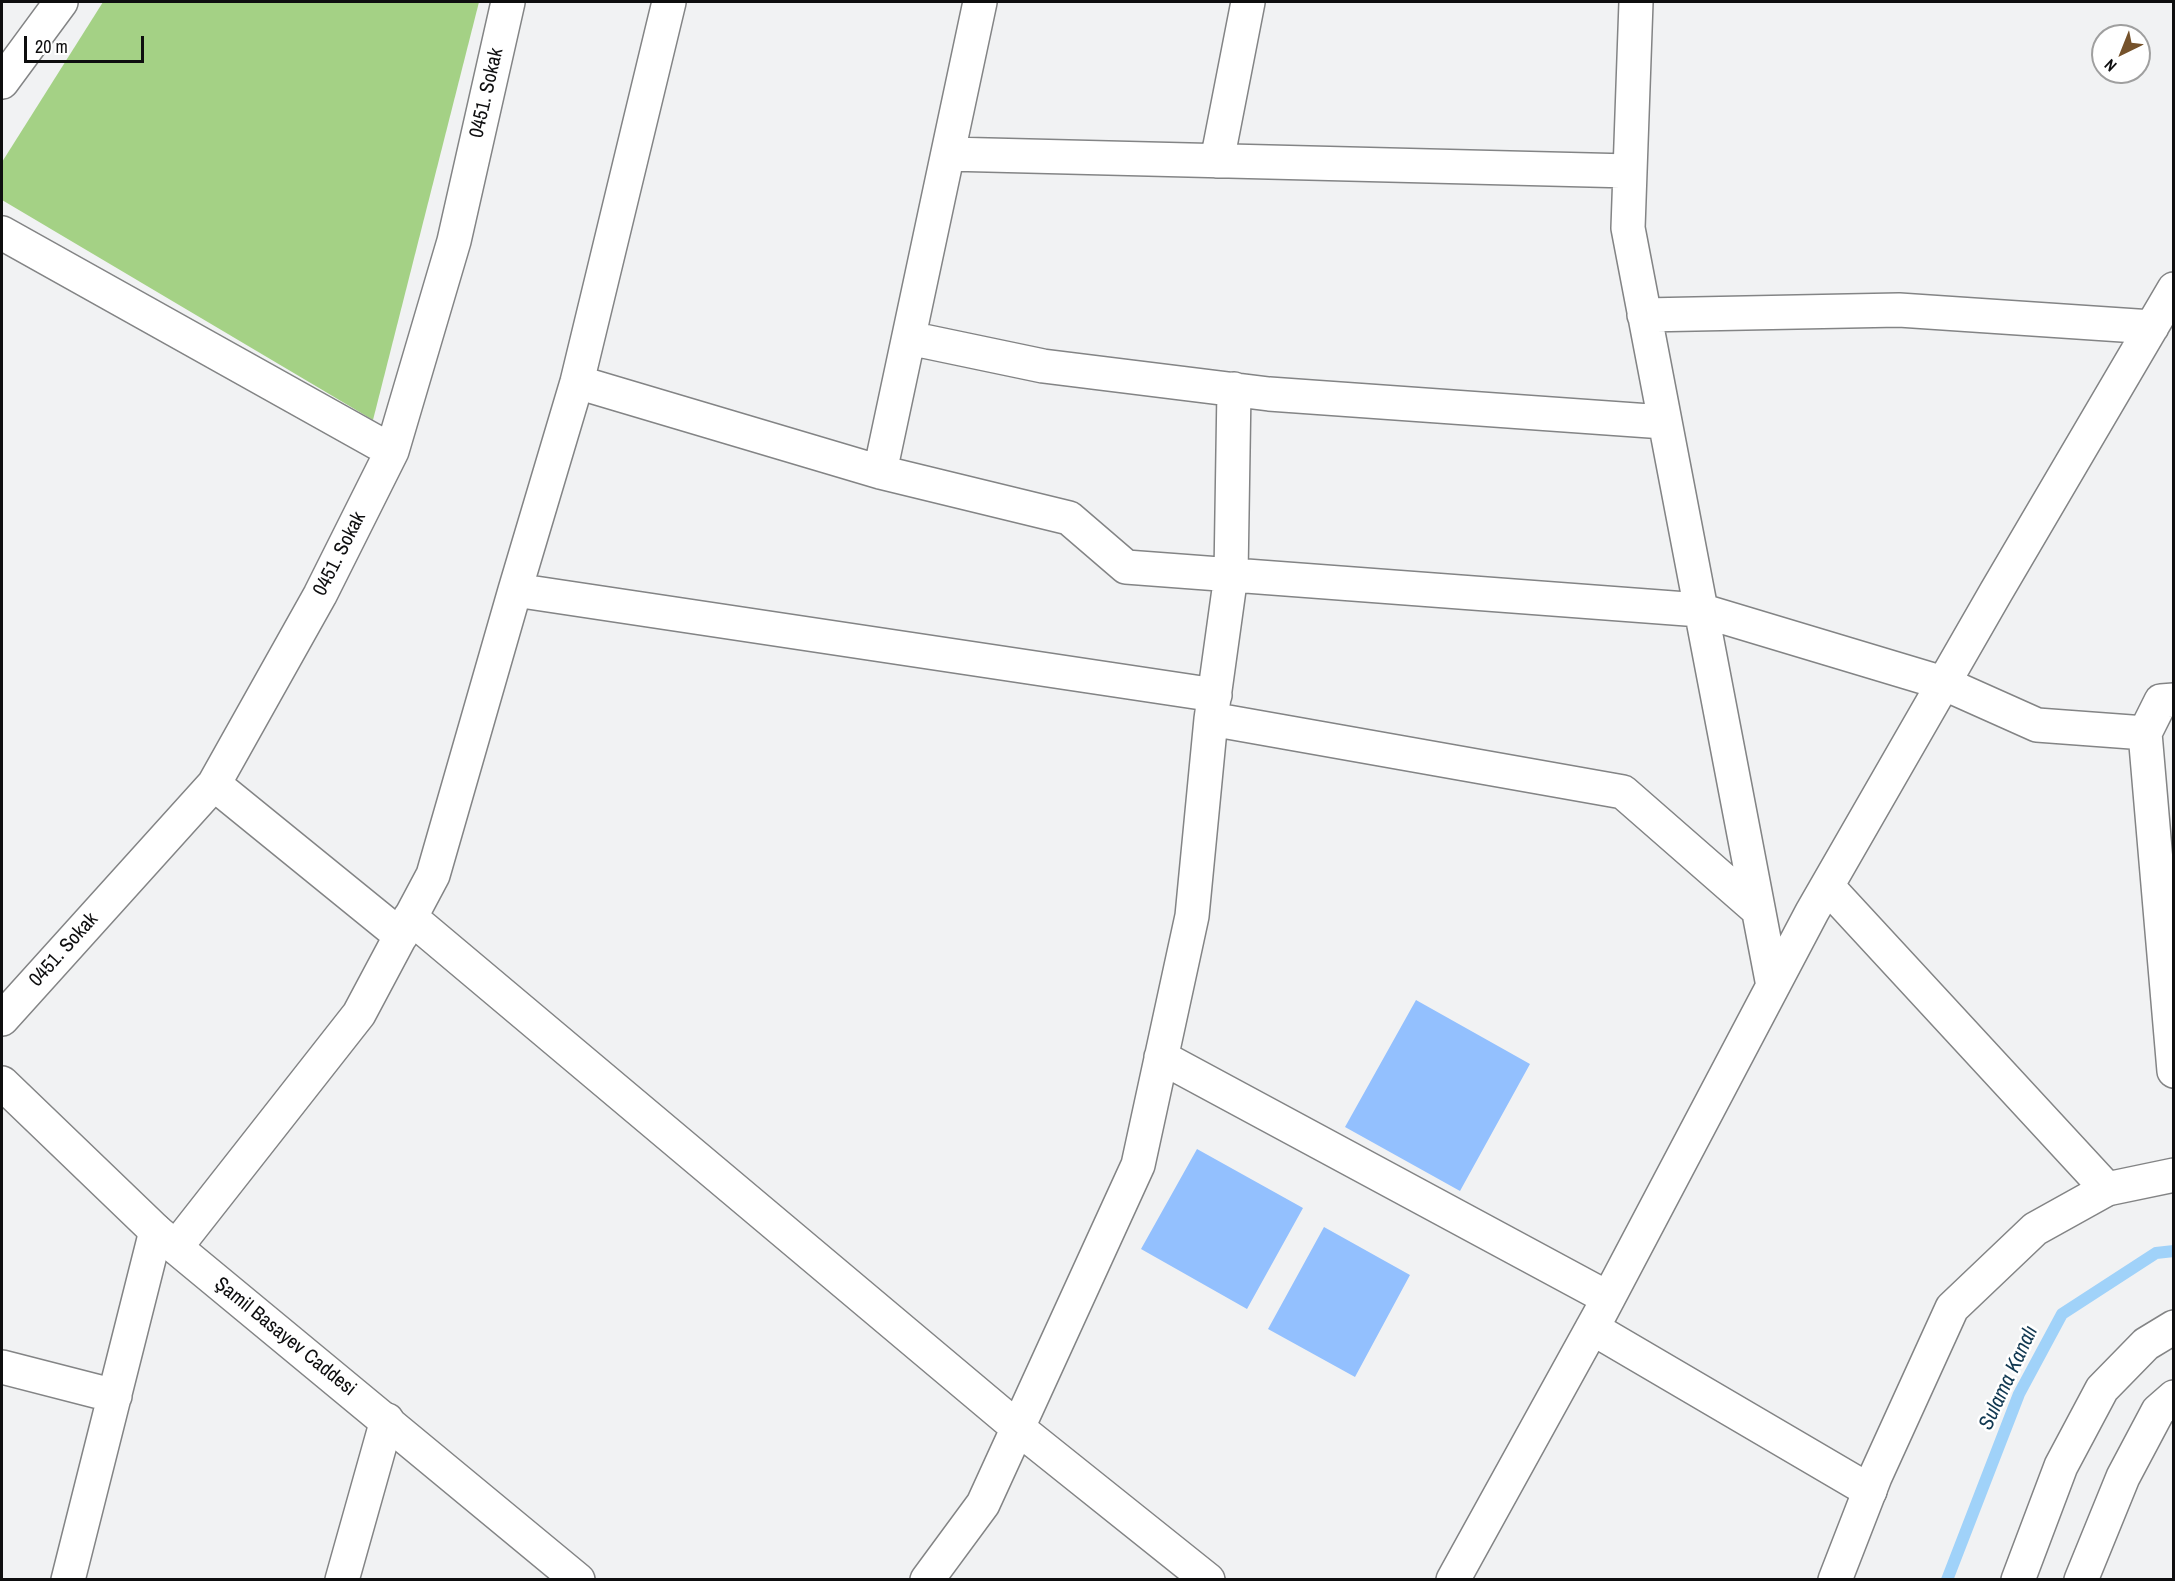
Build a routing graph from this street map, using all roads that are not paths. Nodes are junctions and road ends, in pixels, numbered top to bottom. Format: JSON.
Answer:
{"nodes":[{"id":1,"x":61,"y":2,"type":"edge"},
{"id":2,"x":508,"y":2,"type":"edge"},
{"id":3,"x":669,"y":2,"type":"edge"},
{"id":4,"x":980,"y":2,"type":"edge"},
{"id":5,"x":1248,"y":2,"type":"edge"},
{"id":6,"x":1636,"y":2,"type":"edge"},
{"id":7,"x":2,"y":82,"type":"edge"},
{"id":8,"x":948,"y":154,"type":"junction"},
{"id":9,"x":1217,"y":161,"type":"junction"},
{"id":10,"x":1630,"y":171,"type":"junction"},
{"id":11,"x":2,"y":233,"type":"edge"},
{"id":12,"x":2167,"y":304,"type":"edge"},
{"id":13,"x":1644,"y":315,"type":"junction"},
{"id":14,"x":909,"y":338,"type":"junction"},
{"id":15,"x":577,"y":382,"type":"junction"},
{"id":16,"x":1234,"y":389,"type":"junction"},
{"id":17,"x":1664,"y":422,"type":"junction"},
{"id":18,"x":392,"y":451,"type":"junction"},
{"id":19,"x":880,"y":472,"type":"junction"},
{"id":20,"x":1231,"y":575,"type":"junction"},
{"id":21,"x":515,"y":590,"type":"junction"},
{"id":22,"x":1700,"y":610,"type":"junction"},
{"id":23,"x":1943,"y":683,"type":"junction"},
{"id":24,"x":2174,"y":700,"type":"edge"},
{"id":25,"x":1213,"y":707,"type":"junction"},
{"id":26,"x":2145,"y":733,"type":"junction"},
{"id":27,"x":214,"y":784,"type":"junction"},
{"id":28,"x":1827,"y":886,"type":"junction"},
{"id":29,"x":1758,"y":910,"type":"junction"},
{"id":30,"x":406,"y":926,"type":"junction"},
{"id":31,"x":1773,"y":986,"type":"junction"},
{"id":32,"x":2,"y":1019,"type":"edge"},
{"id":33,"x":1161,"y":1057,"type":"junction"},
{"id":34,"x":2174,"y":1071,"type":"edge"},
{"id":35,"x":2,"y":1083,"type":"edge"},
{"id":36,"x":2174,"y":1174,"type":"edge"},
{"id":37,"x":2107,"y":1189,"type":"junction"},
{"id":38,"x":166,"y":1239,"type":"junction"},
{"id":39,"x":1608,"y":1298,"type":"junction"},
{"id":40,"x":2174,"y":1327,"type":"edge"},
{"id":41,"x":1592,"y":1328,"type":"junction"},
{"id":42,"x":2,"y":1367,"type":"edge"},
{"id":43,"x":114,"y":1396,"type":"junction"},
{"id":44,"x":2174,"y":1397,"type":"edge"},
{"id":45,"x":387,"y":1420,"type":"junction"},
{"id":46,"x":1018,"y":1428,"type":"junction"},
{"id":47,"x":1870,"y":1491,"type":"junction"},
{"id":48,"x":68,"y":1580,"type":"edge"},
{"id":49,"x":342,"y":1580,"type":"edge"},
{"id":50,"x":578,"y":1580,"type":"edge"},
{"id":51,"x":927,"y":1580,"type":"edge"},
{"id":52,"x":1208,"y":1580,"type":"edge"},
{"id":53,"x":1453,"y":1580,"type":"edge"},
{"id":54,"x":1835,"y":1580,"type":"edge"},
{"id":55,"x":2018,"y":1580,"type":"edge"},
{"id":56,"x":2081,"y":1580,"type":"edge"}],
"edges":[{"from":1,"to":7,"type":"street"},
{"from":2,"to":18,"type":"street","name":"0451. Sokak"},
{"from":3,"to":15,"type":"street"},
{"from":4,"to":8,"type":"street"},
{"from":5,"to":9,"type":"street"},
{"from":6,"to":10,"type":"street"},
{"from":8,"to":9,"type":"street"},
{"from":8,"to":14,"type":"street"},
{"from":9,"to":10,"type":"street"},
{"from":10,"to":13,"type":"street"},
{"from":11,"to":18,"type":"street"},
{"from":12,"to":13,"type":"street"},
{"from":12,"to":23,"type":"street"},
{"from":13,"to":17,"type":"street"},
{"from":14,"to":16,"type":"street"},
{"from":14,"to":19,"type":"street"},
{"from":15,"to":19,"type":"street"},
{"from":15,"to":21,"type":"street"},
{"from":16,"to":17,"type":"street"},
{"from":16,"to":20,"type":"street"},
{"from":17,"to":22,"type":"street"},
{"from":18,"to":27,"type":"street","name":"0451. Sokak"},
{"from":19,"to":20,"type":"street"},
{"from":20,"to":22,"type":"street"},
{"from":20,"to":25,"type":"street"},
{"from":21,"to":25,"type":"street"},
{"from":21,"to":30,"type":"street"},
{"from":22,"to":23,"type":"street"},
{"from":22,"to":29,"type":"street"},
{"from":23,"to":26,"type":"street"},
{"from":23,"to":28,"type":"street"},
{"from":24,"to":26,"type":"street"},
{"from":25,"to":29,"type":"street"},
{"from":25,"to":33,"type":"street"},
{"from":26,"to":34,"type":"street"},
{"from":27,"to":30,"type":"street"},
{"from":27,"to":32,"type":"street","name":"0451. Sokak"},
{"from":28,"to":31,"type":"street"},
{"from":28,"to":37,"type":"street"},
{"from":29,"to":31,"type":"street"},
{"from":30,"to":38,"type":"street"},
{"from":30,"to":46,"type":"street"},
{"from":31,"to":39,"type":"street"},
{"from":33,"to":39,"type":"street"},
{"from":33,"to":46,"type":"street"},
{"from":35,"to":38,"type":"street","name":"Şamil Basayev Caddesi"},
{"from":36,"to":37,"type":"street"},
{"from":37,"to":47,"type":"street"},
{"from":38,"to":43,"type":"street"},
{"from":38,"to":45,"type":"street","name":"Şamil Basayev Caddesi"},
{"from":39,"to":41,"type":"street"},
{"from":40,"to":55,"type":"street"},
{"from":41,"to":47,"type":"street"},
{"from":41,"to":53,"type":"street"},
{"from":42,"to":43,"type":"street"},
{"from":43,"to":48,"type":"street"},
{"from":44,"to":56,"type":"street"},
{"from":45,"to":49,"type":"street"},
{"from":45,"to":50,"type":"street","name":"Şamil Basayev Caddesi"},
{"from":46,"to":51,"type":"street"},
{"from":46,"to":52,"type":"street"},
{"from":47,"to":54,"type":"street"}]}
